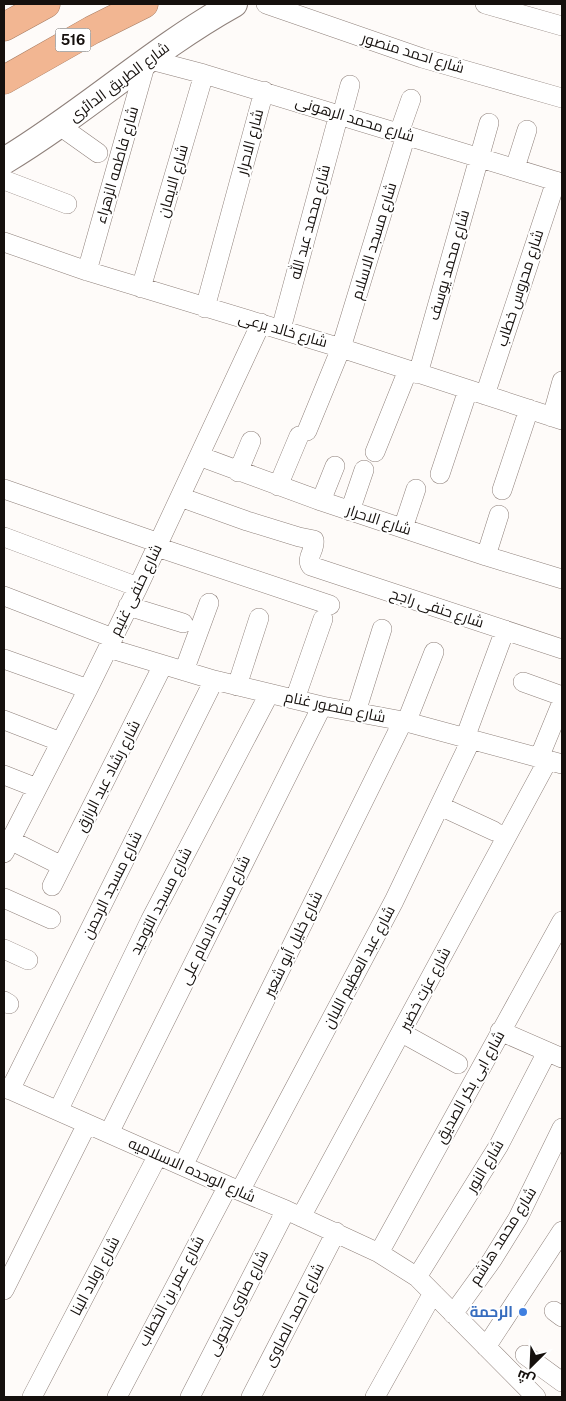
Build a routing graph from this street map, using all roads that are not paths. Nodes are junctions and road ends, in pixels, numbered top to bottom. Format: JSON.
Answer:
{"nodes":[{"id":1,"x":46,"y":4,"type":"edge"},
{"id":2,"x":144,"y":4,"type":"edge"},
{"id":3,"x":234,"y":4,"type":"edge"},
{"id":4,"x":266,"y":4,"type":"edge"},
{"id":5,"x":485,"y":4,"type":"edge"},
{"id":6,"x":562,"y":26,"type":"edge"},
{"id":7,"x":4,"y":27,"type":"edge"},
{"id":8,"x":147,"y":60,"type":"junction"},
{"id":9,"x":204,"y":74,"type":"junction"},
{"id":10,"x":4,"y":80,"type":"edge"},
{"id":11,"x":350,"y":85,"type":"dead end"},
{"id":12,"x":264,"y":92,"type":"junction"},
{"id":13,"x":411,"y":98,"type":"dead end"},
{"id":14,"x":562,"y":98,"type":"edge"},
{"id":15,"x":341,"y":115,"type":"junction"},
{"id":16,"x":489,"y":123,"type":"dead end"},
{"id":17,"x":60,"y":126,"type":"junction"},
{"id":18,"x":528,"y":130,"type":"dead end"},
{"id":19,"x":403,"y":134,"type":"junction"},
{"id":20,"x":98,"y":152,"type":"dead end"},
{"id":21,"x":479,"y":157,"type":"junction"},
{"id":22,"x":4,"y":160,"type":"edge"},
{"id":23,"x":515,"y":168,"type":"junction"},
{"id":24,"x":4,"y":180,"type":"edge"},
{"id":25,"x":559,"y":182,"type":"edge"},
{"id":26,"x":67,"y":204,"type":"dead end"},
{"id":27,"x":4,"y":242,"type":"edge"},
{"id":28,"x":87,"y":271,"type":"junction"},
{"id":29,"x":141,"y":288,"type":"junction"},
{"id":30,"x":205,"y":308,"type":"junction"},
{"id":31,"x":261,"y":323,"type":"junction"},
{"id":32,"x":281,"y":329,"type":"junction"},
{"id":33,"x":341,"y":348,"type":"junction"},
{"id":34,"x":413,"y":372,"type":"junction"},
{"id":35,"x":562,"y":381,"type":"edge"},
{"id":36,"x":476,"y":392,"type":"junction"},
{"id":37,"x":529,"y":410,"type":"junction"},
{"id":38,"x":557,"y":418,"type":"edge"},
{"id":39,"x":251,"y":441,"type":"dead end"},
{"id":40,"x":375,"y":452,"type":"dead end"},
{"id":41,"x":199,"y":456,"type":"junction"},
{"id":42,"x":335,"y":466,"type":"dead end"},
{"id":43,"x":364,"y":470,"type":"dead end"},
{"id":44,"x":238,"y":472,"type":"junction"},
{"id":45,"x":440,"y":474,"type":"dead end"},
{"id":46,"x":278,"y":486,"type":"junction"},
{"id":47,"x":4,"y":489,"type":"edge"},
{"id":48,"x":416,"y":489,"type":"dead end"},
{"id":49,"x":502,"y":490,"type":"dead end"},
{"id":50,"x":180,"y":497,"type":"junction"},
{"id":51,"x":321,"y":501,"type":"junction"},
{"id":52,"x":350,"y":511,"type":"junction"},
{"id":53,"x":499,"y":515,"type":"dead end"},
{"id":54,"x":403,"y":528,"type":"junction"},
{"id":55,"x":4,"y":536,"type":"edge"},
{"id":56,"x":158,"y":545,"type":"junction"},
{"id":57,"x":486,"y":556,"type":"junction"},
{"id":58,"x":562,"y":579,"type":"edge"},
{"id":59,"x":138,"y":587,"type":"junction"},
{"id":60,"x":4,"y":596,"type":"edge"},
{"id":61,"x":209,"y":602,"type":"dead end"},
{"id":62,"x":128,"y":606,"type":"junction"},
{"id":63,"x":259,"y":618,"type":"dead end"},
{"id":64,"x":183,"y":623,"type":"dead end"},
{"id":65,"x":382,"y":629,"type":"dead end"},
{"id":66,"x":505,"y":630,"type":"junction"},
{"id":67,"x":110,"y":643,"type":"junction"},
{"id":68,"x":562,"y":649,"type":"edge"},
{"id":69,"x":434,"y":652,"type":"dead end"},
{"id":70,"x":4,"y":659,"type":"edge"},
{"id":71,"x":163,"y":665,"type":"junction"},
{"id":72,"x":184,"y":671,"type":"junction"},
{"id":73,"x":214,"y":680,"type":"junction"},
{"id":74,"x":523,"y":682,"type":"dead end"},
{"id":75,"x":237,"y":686,"type":"junction"},
{"id":76,"x":88,"y":689,"type":"junction"},
{"id":77,"x":269,"y":694,"type":"junction"},
{"id":78,"x":562,"y":696,"type":"edge"},
{"id":79,"x":295,"y":699,"type":"junction"},
{"id":80,"x":562,"y":702,"type":"edge"},
{"id":81,"x":322,"y":706,"type":"junction"},
{"id":82,"x":356,"y":712,"type":"junction"},
{"id":83,"x":4,"y":720,"type":"edge"},
{"id":84,"x":404,"y":722,"type":"junction"},
{"id":85,"x":468,"y":739,"type":"junction"},
{"id":86,"x":61,"y":742,"type":"junction"},
{"id":87,"x":550,"y":760,"type":"edge"},
{"id":88,"x":4,"y":776,"type":"edge"},
{"id":89,"x":37,"y":788,"type":"junction"},
{"id":90,"x":440,"y":806,"type":"junction"},
{"id":91,"x":494,"y":831,"type":"dead end"},
{"id":92,"x":8,"y":840,"type":"edge"},
{"id":93,"x":62,"y":866,"type":"junction"},
{"id":94,"x":52,"y":886,"type":"dead end"},
{"id":95,"x":4,"y":898,"type":"edge"},
{"id":96,"x":50,"y":919,"type":"dead end"},
{"id":97,"x":562,"y":921,"type":"edge"},
{"id":98,"x":4,"y":950,"type":"edge"},
{"id":99,"x":28,"y":960,"type":"dead end"},
{"id":100,"x":500,"y":1031,"type":"junction"},
{"id":101,"x":402,"y":1033,"type":"junction"},
{"id":102,"x":555,"y":1055,"type":"edge"},
{"id":103,"x":458,"y":1064,"type":"dead end"},
{"id":104,"x":7,"y":1089,"type":"edge"},
{"id":105,"x":58,"y":1111,"type":"junction"},
{"id":106,"x":87,"y":1124,"type":"junction"},
{"id":107,"x":562,"y":1128,"type":"edge"},
{"id":108,"x":109,"y":1134,"type":"junction"},
{"id":109,"x":158,"y":1155,"type":"junction"},
{"id":110,"x":183,"y":1166,"type":"junction"},
{"id":111,"x":234,"y":1189,"type":"junction"},
{"id":112,"x":293,"y":1214,"type":"junction"},
{"id":113,"x":562,"y":1231,"type":"edge"},
{"id":114,"x":336,"y":1232,"type":"junction"},
{"id":115,"x":379,"y":1254,"type":"junction"},
{"id":116,"x":417,"y":1277,"type":"junction"},
{"id":117,"x":4,"y":1290,"type":"edge"},
{"id":118,"x":433,"y":1293,"type":"junction"},
{"id":119,"x":453,"y":1314,"type":"junction"},
{"id":120,"x":486,"y":1347,"type":"junction"},
{"id":121,"x":525,"y":1355,"type":"dead end"},
{"id":122,"x":562,"y":1382,"type":"edge"},
{"id":123,"x":32,"y":1397,"type":"edge"},
{"id":124,"x":116,"y":1397,"type":"edge"},
{"id":125,"x":190,"y":1397,"type":"edge"},
{"id":126,"x":251,"y":1397,"type":"edge"},
{"id":127,"x":375,"y":1397,"type":"edge"},
{"id":128,"x":536,"y":1397,"type":"edge"}],
"edges":[{"from":1,"to":7,"type":"highway"},
{"from":2,"to":10,"type":"highway","number":"516"},
{"from":3,"to":8,"type":"street","name":"شارع الطريق الدائرى"},
{"from":4,"to":14,"type":"street","name":"شارع احمد منصور"},
{"from":5,"to":6,"type":"street"},
{"from":8,"to":9,"type":"street","name":"شارع محمد الرهونى"},
{"from":8,"to":17,"type":"street","name":"شارع الطريق الدائرى"},
{"from":8,"to":28,"type":"street","name":"شارع فاطمه الزهراء"},
{"from":9,"to":12,"type":"street","name":"شارع محمد الرهونى"},
{"from":9,"to":29,"type":"street","name":"شارع الايمان"},
{"from":11,"to":15,"type":"street","name":"شارع محمد عبد الله"},
{"from":12,"to":15,"type":"street","name":"شارع محمد الرهونى"},
{"from":12,"to":30,"type":"street","name":"شارع الاحرار"},
{"from":13,"to":19,"type":"street","name":"شارع مسجد الاسلام"},
{"from":15,"to":19,"type":"street","name":"شارع محمد الرهونى"},
{"from":15,"to":32,"type":"street","name":"شارع محمد عبد الله"},
{"from":16,"to":21,"type":"street","name":"شارع محمد يوسف"},
{"from":17,"to":20,"type":"street"},
{"from":17,"to":22,"type":"street","name":"شارع الطريق الدائرى"},
{"from":18,"to":23,"type":"street"},
{"from":19,"to":21,"type":"street","name":"شارع محمد الرهونى"},
{"from":19,"to":33,"type":"street","name":"شارع مسجد الاسلام"},
{"from":21,"to":23,"type":"street","name":"شارع محمد الرهونى"},
{"from":21,"to":34,"type":"street","name":"شارع محمد يوسف"},
{"from":23,"to":25,"type":"street","name":"شارع محمد الرهونى"},
{"from":24,"to":26,"type":"street"},
{"from":25,"to":36,"type":"street","name":"شارع محروس خطاب"},
{"from":27,"to":28,"type":"street","name":"شارع خالد برعى"},
{"from":28,"to":29,"type":"street","name":"شارع خالد برعى"},
{"from":29,"to":30,"type":"street","name":"شارع خالد برعى"},
{"from":30,"to":31,"type":"street","name":"شارع خالد برعى"},
{"from":31,"to":32,"type":"street","name":"شارع خالد برعى"},
{"from":31,"to":41,"type":"street","name":"شارع حنفى غنيم"},
{"from":32,"to":33,"type":"street","name":"شارع خالد برعى"},
{"from":33,"to":34,"type":"street","name":"شارع خالد برعى"},
{"from":33,"to":46,"type":"street","name":"شارع مسجد الاسلام"},
{"from":34,"to":36,"type":"street","name":"شارع خالد برعى"},
{"from":34,"to":40,"type":"street","name":"شارع محمد يوسف"},
{"from":35,"to":38,"type":"street"},
{"from":36,"to":37,"type":"street","name":"شارع خالد برعى"},
{"from":36,"to":45,"type":"street","name":"شارع محروس خطاب"},
{"from":37,"to":38,"type":"street","name":"شارع خالد برعى"},
{"from":37,"to":49,"type":"street"},
{"from":39,"to":44,"type":"street"},
{"from":41,"to":44,"type":"street","name":"شارع الاحرار"},
{"from":41,"to":50,"type":"street","name":"شارع حنفى غنيم"},
{"from":42,"to":51,"type":"street"},
{"from":43,"to":52,"type":"street"},
{"from":44,"to":46,"type":"street","name":"شارع الاحرار"},
{"from":46,"to":51,"type":"street","name":"شارع الاحرار"},
{"from":47,"to":56,"type":"street"},
{"from":48,"to":54,"type":"street"},
{"from":50,"to":56,"type":"street","name":"شارع حنفى غنيم"},
{"from":50,"to":66,"type":"street","name":"شارع حنفى راجح"},
{"from":51,"to":52,"type":"street","name":"شارع الاحرار"},
{"from":52,"to":54,"type":"street","name":"شارع الاحرار"},
{"from":53,"to":57,"type":"street"},
{"from":54,"to":57,"type":"street","name":"شارع الاحرار"},
{"from":55,"to":59,"type":"street"},
{"from":56,"to":59,"type":"street","name":"شارع حنفى غنيم"},
{"from":56,"to":79,"type":"street"},
{"from":57,"to":58,"type":"street","name":"شارع الاحرار"},
{"from":59,"to":62,"type":"street","name":"شارع حنفى غنيم"},
{"from":60,"to":67,"type":"street","name":"شارع منصور غنام"},
{"from":61,"to":72,"type":"street"},
{"from":62,"to":64,"type":"street"},
{"from":62,"to":67,"type":"street","name":"شارع حنفى غنيم"},
{"from":63,"to":75,"type":"street"},
{"from":65,"to":82,"type":"street"},
{"from":66,"to":68,"type":"street","name":"شارع حنفى راجح"},
{"from":66,"to":85,"type":"street"},
{"from":67,"to":71,"type":"street","name":"شارع منصور غنام"},
{"from":67,"to":76,"type":"street","name":"شارع حنفى غنيم"},
{"from":69,"to":84,"type":"street","name":"شارع خليل أبو شعير"},
{"from":70,"to":76,"type":"street"},
{"from":71,"to":72,"type":"street","name":"شارع منصور غنام"},
{"from":71,"to":93,"type":"street","name":"شارع رشاد عبد الرازق"},
{"from":72,"to":73,"type":"street","name":"شارع منصور غنام"},
{"from":73,"to":75,"type":"street","name":"شارع منصور غنام"},
{"from":73,"to":104,"type":"street","name":"شارع مسجد الرحمن"},
{"from":74,"to":78,"type":"street"},
{"from":75,"to":77,"type":"street","name":"شارع منصور غنام"},
{"from":76,"to":86,"type":"street","name":"شارع حنفى غنيم"},
{"from":77,"to":79,"type":"street","name":"شارع منصور غنام"},
{"from":77,"to":105,"type":"street","name":"شارع مسجد التوحيد"},
{"from":79,"to":81,"type":"street","name":"شارع منصور غنام"},
{"from":80,"to":87,"type":"street","name":"شارع عزت خضير"},
{"from":81,"to":82,"type":"street","name":"شارع منصور غنام"},
{"from":81,"to":108,"type":"street","name":"شارع مسجد الامام على"},
{"from":82,"to":84,"type":"street","name":"شارع منصور غنام"},
{"from":83,"to":86,"type":"street"},
{"from":84,"to":85,"type":"street","name":"شارع منصور غنام"},
{"from":84,"to":110,"type":"street","name":"شارع خليل أبو شعير"},
{"from":85,"to":87,"type":"street","name":"شارع منصور غنام"},
{"from":85,"to":90,"type":"street","name":"شارع عبد العظيم اللبان"},
{"from":86,"to":89,"type":"street","name":"شارع حنفى غنيم"},
{"from":87,"to":101,"type":"street","name":"شارع عزت خضير"},
{"from":88,"to":89,"type":"street"},
{"from":89,"to":92,"type":"street","name":"شارع حنفى غنيم"},
{"from":90,"to":91,"type":"street"},
{"from":90,"to":111,"type":"street","name":"شارع عبد العظيم اللبان"},
{"from":92,"to":93,"type":"street"},
{"from":93,"to":94,"type":"street","name":"شارع رشاد عبد الرازق"},
{"from":95,"to":96,"type":"street"},
{"from":97,"to":100,"type":"street","name":"شارع ابى بكر الصديق"},
{"from":98,"to":99,"type":"street"},
{"from":100,"to":102,"type":"street"},
{"from":100,"to":115,"type":"street","name":"شارع ابى بكر الصديق"},
{"from":101,"to":103,"type":"street"},
{"from":101,"to":112,"type":"street","name":"شارع عزت خضير"},
{"from":102,"to":116,"type":"street","name":"شارع النور"},
{"from":104,"to":105,"type":"street","name":"شارع الوحده الاسلاميه"},
{"from":105,"to":106,"type":"street","name":"شارع الوحده الاسلاميه"},
{"from":106,"to":108,"type":"street","name":"شارع الوحده الاسلاميه"},
{"from":106,"to":117,"type":"street"},
{"from":107,"to":119,"type":"street","name":"شارع محمد هاشم"},
{"from":108,"to":109,"type":"street","name":"شارع الوحده الاسلاميه"},
{"from":109,"to":110,"type":"street","name":"شارع الوحده الاسلاميه"},
{"from":109,"to":123,"type":"street","name":"شارع اولاد البنا"},
{"from":110,"to":111,"type":"street","name":"شارع الوحده الاسلاميه"},
{"from":111,"to":112,"type":"street","name":"شارع الوحده الاسلاميه"},
{"from":111,"to":124,"type":"street","name":"شارع عمر بن الخطاب"},
{"from":112,"to":114,"type":"street","name":"شارع الوحده الاسلاميه"},
{"from":112,"to":125,"type":"street","name":"شارع صاوى الخولى"},
{"from":113,"to":120,"type":"street"},
{"from":114,"to":115,"type":"street","name":"شارع الوحده الاسلاميه"},
{"from":114,"to":126,"type":"street","name":"شارع احمد الصاوى"},
{"from":115,"to":116,"type":"street","name":"شارع الوحده الاسلاميه"},
{"from":116,"to":118,"type":"street","name":"شارع الوحده الاسلاميه"},
{"from":118,"to":119,"type":"street","name":"شارع الوحده الاسلاميه"},
{"from":118,"to":127,"type":"street"},
{"from":119,"to":120,"type":"street","name":"شارع الوحده الاسلاميه"},
{"from":120,"to":128,"type":"street","name":"شارع الوحده الاسلاميه"},
{"from":121,"to":122,"type":"street"}]}
